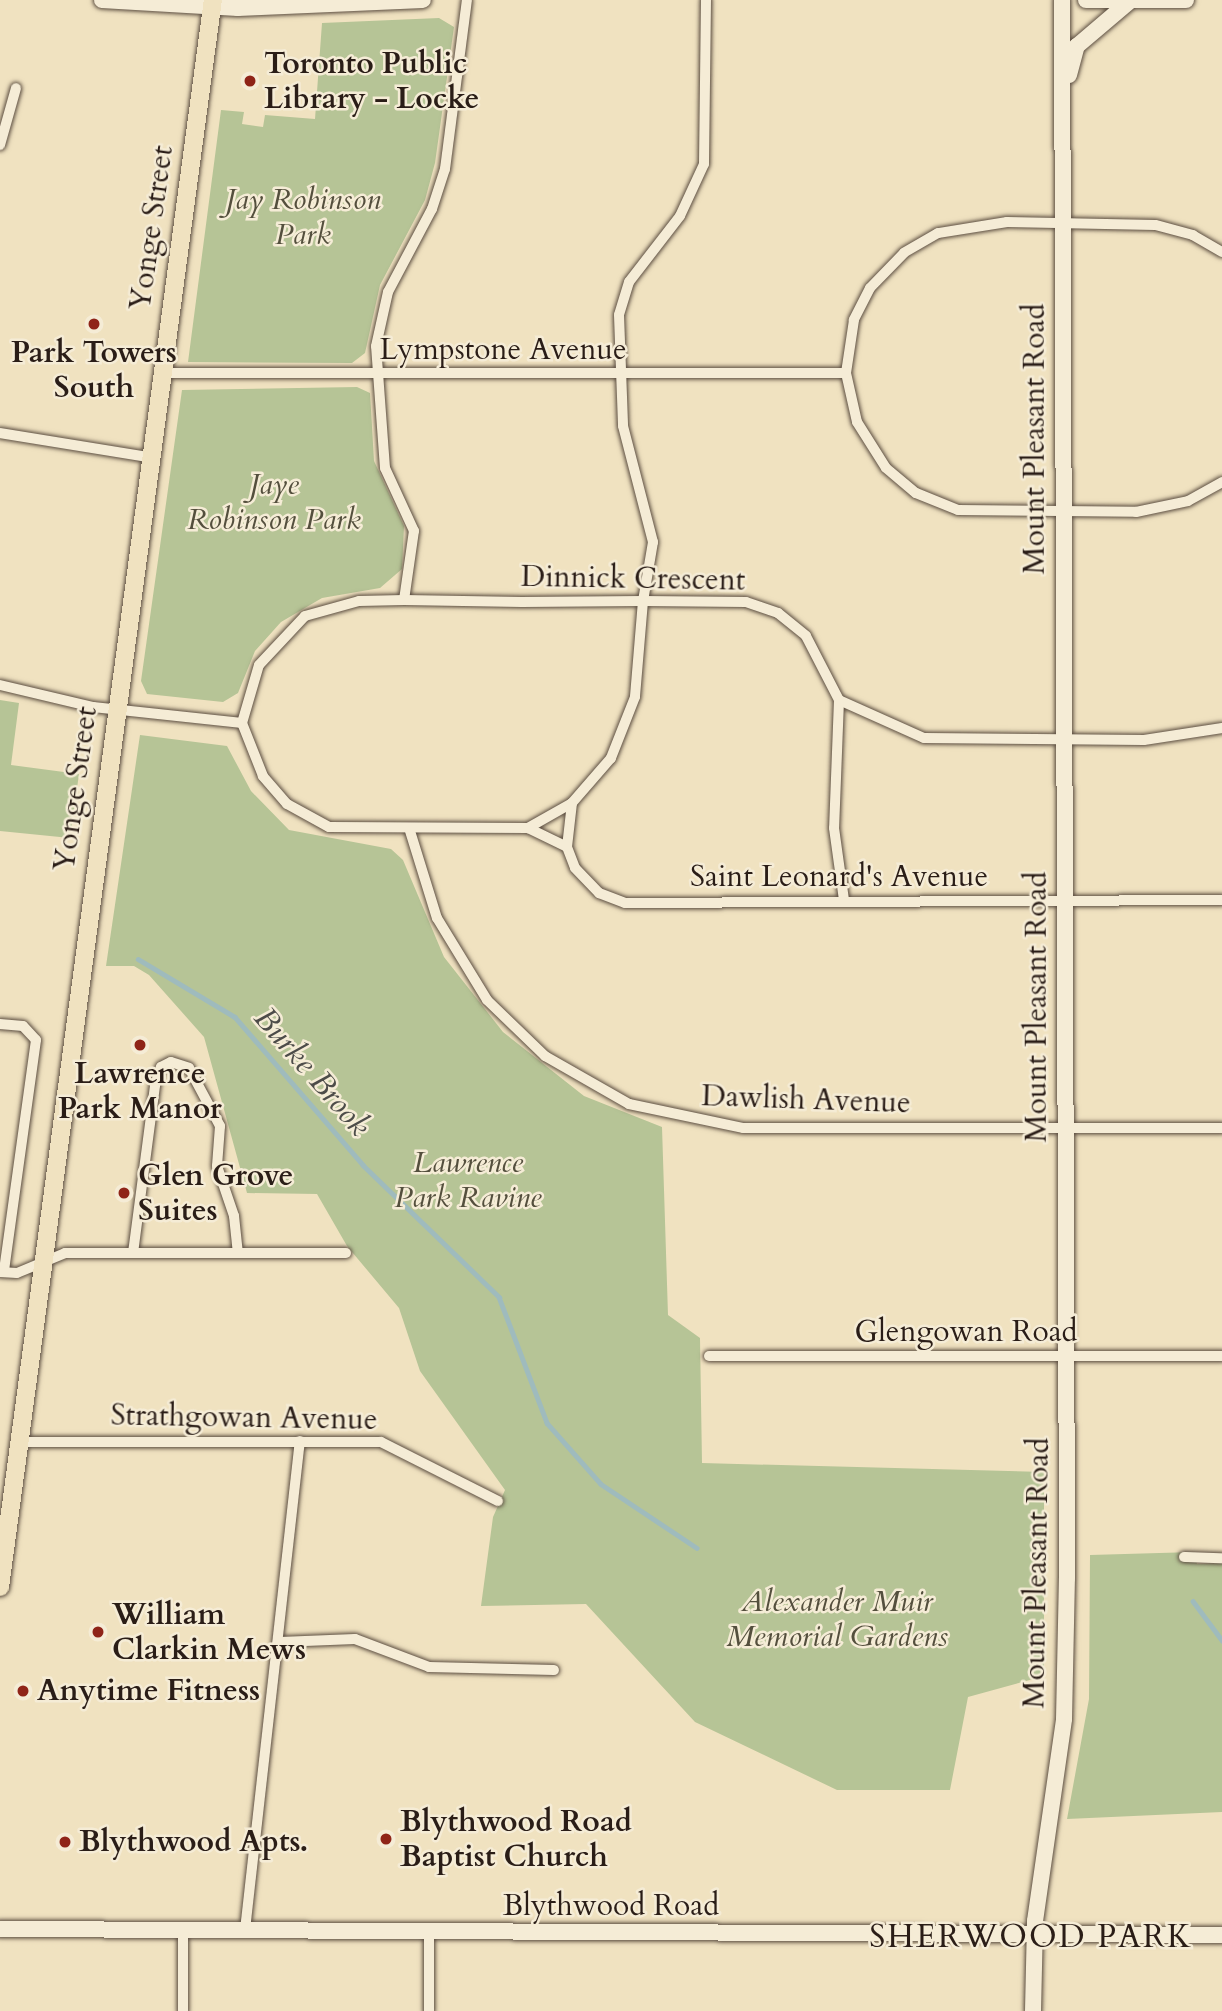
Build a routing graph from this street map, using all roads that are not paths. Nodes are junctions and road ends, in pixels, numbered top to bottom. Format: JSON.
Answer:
{"nodes":[{"id":1,"x":102,"y":0,"type":"edge"},
{"id":2,"x":280,"y":0,"type":"edge"},
{"id":3,"x":423,"y":0,"type":"edge"},
{"id":4,"x":467,"y":0,"type":"edge"},
{"id":5,"x":706,"y":0,"type":"edge"},
{"id":6,"x":1062,"y":0,"type":"edge"},
{"id":7,"x":1086,"y":0,"type":"edge"},
{"id":8,"x":1186,"y":0,"type":"edge"},
{"id":9,"x":1130,"y":1,"type":"edge"},
{"id":10,"x":213,"y":4,"type":"edge"},
{"id":11,"x":320,"y":4,"type":"junction"},
{"id":12,"x":16,"y":88,"type":"dead end"},
{"id":13,"x":1064,"y":91,"type":"junction"},
{"id":14,"x":0,"y":145,"type":"edge"},
{"id":15,"x":1064,"y":223,"type":"junction"},
{"id":16,"x":1222,"y":252,"type":"edge"},
{"id":17,"x":161,"y":373,"type":"junction"},
{"id":18,"x":846,"y":373,"type":"junction"},
{"id":19,"x":379,"y":374,"type":"junction"},
{"id":20,"x":621,"y":374,"type":"junction"},
{"id":21,"x":0,"y":433,"type":"edge"},
{"id":22,"x":149,"y":457,"type":"junction"},
{"id":23,"x":1222,"y":482,"type":"edge"},
{"id":24,"x":1062,"y":514,"type":"junction"},
{"id":25,"x":404,"y":600,"type":"junction"},
{"id":26,"x":643,"y":601,"type":"junction"},
{"id":27,"x":0,"y":685,"type":"edge"},
{"id":28,"x":839,"y":700,"type":"junction"},
{"id":29,"x":116,"y":710,"type":"junction"},
{"id":30,"x":242,"y":723,"type":"junction"},
{"id":31,"x":1222,"y":728,"type":"edge"},
{"id":32,"x":1064,"y":740,"type":"junction"},
{"id":33,"x":572,"y":803,"type":"junction"},
{"id":34,"x":528,"y":828,"type":"junction"},
{"id":35,"x":410,"y":831,"type":"junction"},
{"id":36,"x":567,"y":847,"type":"junction"},
{"id":37,"x":844,"y":900,"type":"junction"},
{"id":38,"x":1222,"y":900,"type":"edge"},
{"id":39,"x":1065,"y":901,"type":"junction"},
{"id":40,"x":0,"y":1024,"type":"edge"},
{"id":41,"x":1065,"y":1128,"type":"junction"},
{"id":42,"x":1222,"y":1128,"type":"edge"},
{"id":43,"x":133,"y":1253,"type":"junction"},
{"id":44,"x":238,"y":1253,"type":"junction"},
{"id":45,"x":346,"y":1253,"type":"dead end"},
{"id":46,"x":41,"y":1263,"type":"junction"},
{"id":47,"x":2,"y":1272,"type":"edge"},
{"id":48,"x":709,"y":1356,"type":"dead end"},
{"id":49,"x":1222,"y":1356,"type":"edge"},
{"id":50,"x":1066,"y":1357,"type":"junction"},
{"id":51,"x":300,"y":1441,"type":"junction"},
{"id":52,"x":17,"y":1442,"type":"junction"},
{"id":53,"x":498,"y":1501,"type":"dead end"},
{"id":54,"x":3,"y":1534,"type":"edge"},
{"id":55,"x":1184,"y":1557,"type":"dead end"},
{"id":56,"x":1222,"y":1558,"type":"edge"},
{"id":57,"x":0,"y":1587,"type":"edge"},
{"id":58,"x":280,"y":1642,"type":"junction"},
{"id":59,"x":554,"y":1670,"type":"dead end"},
{"id":60,"x":0,"y":1929,"type":"edge"},
{"id":61,"x":183,"y":1929,"type":"junction"},
{"id":62,"x":245,"y":1930,"type":"junction"},
{"id":63,"x":429,"y":1933,"type":"junction"},
{"id":64,"x":1222,"y":1935,"type":"edge"},
{"id":65,"x":1034,"y":1937,"type":"junction"},
{"id":66,"x":183,"y":2011,"type":"edge"},
{"id":67,"x":429,"y":2011,"type":"edge"},
{"id":68,"x":1033,"y":2011,"type":"edge"}],
"edges":[{"from":1,"to":10,"type":"main road"},
{"from":2,"to":11,"type":"main road"},
{"from":3,"to":11,"type":"main road"},
{"from":4,"to":19,"type":"street"},
{"from":5,"to":20,"type":"street"},
{"from":6,"to":13,"type":"main road","name":"Mount Pleasant Road"},
{"from":7,"to":9,"type":"main road"},
{"from":8,"to":9,"type":"main road"},
{"from":9,"to":13,"type":"main road"},
{"from":10,"to":11,"type":"main road"},
{"from":10,"to":17,"type":"main road","name":"Yonge Street"},
{"from":12,"to":14,"type":"street"},
{"from":13,"to":15,"type":"main road","name":"Mount Pleasant Road"},
{"from":15,"to":16,"type":"street"},
{"from":15,"to":18,"type":"street"},
{"from":15,"to":24,"type":"main road","name":"Mount Pleasant Road"},
{"from":17,"to":19,"type":"street","name":"Lympstone Avenue"},
{"from":17,"to":22,"type":"main road","name":"Yonge Street"},
{"from":18,"to":20,"type":"street","name":"Lympstone Avenue"},
{"from":18,"to":24,"type":"street"},
{"from":19,"to":20,"type":"street","name":"Lympstone Avenue"},
{"from":19,"to":25,"type":"street"},
{"from":20,"to":26,"type":"street"},
{"from":21,"to":22,"type":"street"},
{"from":22,"to":29,"type":"main road","name":"Yonge Street"},
{"from":23,"to":24,"type":"street"},
{"from":24,"to":32,"type":"main road","name":"Mount Pleasant Road"},
{"from":25,"to":26,"type":"street","name":"Dinnick Crescent"},
{"from":25,"to":30,"type":"street","name":"Dinnick Crescent"},
{"from":26,"to":28,"type":"street","name":"Dinnick Crescent"},
{"from":26,"to":33,"type":"street"},
{"from":27,"to":29,"type":"street"},
{"from":28,"to":32,"type":"street"},
{"from":28,"to":37,"type":"street"},
{"from":29,"to":30,"type":"street"},
{"from":29,"to":46,"type":"main road","name":"Yonge Street"},
{"from":30,"to":35,"type":"street"},
{"from":31,"to":32,"type":"street"},
{"from":32,"to":39,"type":"main road","name":"Mount Pleasant Road"},
{"from":33,"to":34,"type":"street"},
{"from":33,"to":36,"type":"street"},
{"from":34,"to":35,"type":"street"},
{"from":34,"to":36,"type":"street"},
{"from":35,"to":41,"type":"street","name":"Dawlish Avenue"},
{"from":36,"to":37,"type":"street","name":"Saint Leonard's Avenue"},
{"from":37,"to":39,"type":"street","name":"Saint Leonard's Avenue"},
{"from":38,"to":39,"type":"street","name":"Saint Leonard's Avenue"},
{"from":39,"to":41,"type":"main road","name":"Mount Pleasant Road"},
{"from":40,"to":47,"type":"street"},
{"from":41,"to":42,"type":"street","name":"Dawlish Avenue"},
{"from":41,"to":50,"type":"main road","name":"Mount Pleasant Road"},
{"from":43,"to":44,"type":"street"},
{"from":43,"to":44,"type":"street"},
{"from":43,"to":46,"type":"street"},
{"from":44,"to":45,"type":"street"},
{"from":46,"to":47,"type":"street"},
{"from":46,"to":52,"type":"main road","name":"Yonge Street"},
{"from":48,"to":50,"type":"street","name":"Glengowan Road"},
{"from":49,"to":50,"type":"street","name":"Glengowan Road"},
{"from":50,"to":65,"type":"main road","name":"Mount Pleasant Road"},
{"from":51,"to":52,"type":"street","name":"Strathgowan Avenue"},
{"from":51,"to":53,"type":"street","name":"Strathgowan Avenue"},
{"from":51,"to":58,"type":"street"},
{"from":52,"to":54,"type":"main road","name":"Yonge Street"},
{"from":54,"to":57,"type":"main road","name":"Yonge Street"},
{"from":55,"to":56,"type":"street"},
{"from":58,"to":59,"type":"street"},
{"from":58,"to":62,"type":"street"},
{"from":60,"to":61,"type":"main road","name":"Blythwood Road"},
{"from":61,"to":62,"type":"main road","name":"Blythwood Road"},
{"from":61,"to":66,"type":"street"},
{"from":62,"to":63,"type":"main road","name":"Blythwood Road"},
{"from":63,"to":65,"type":"main road","name":"Blythwood Road"},
{"from":63,"to":67,"type":"street"},
{"from":64,"to":65,"type":"main road","name":"Blythwood Road"},
{"from":65,"to":68,"type":"main road","name":"Mount Pleasant Road"}]}
